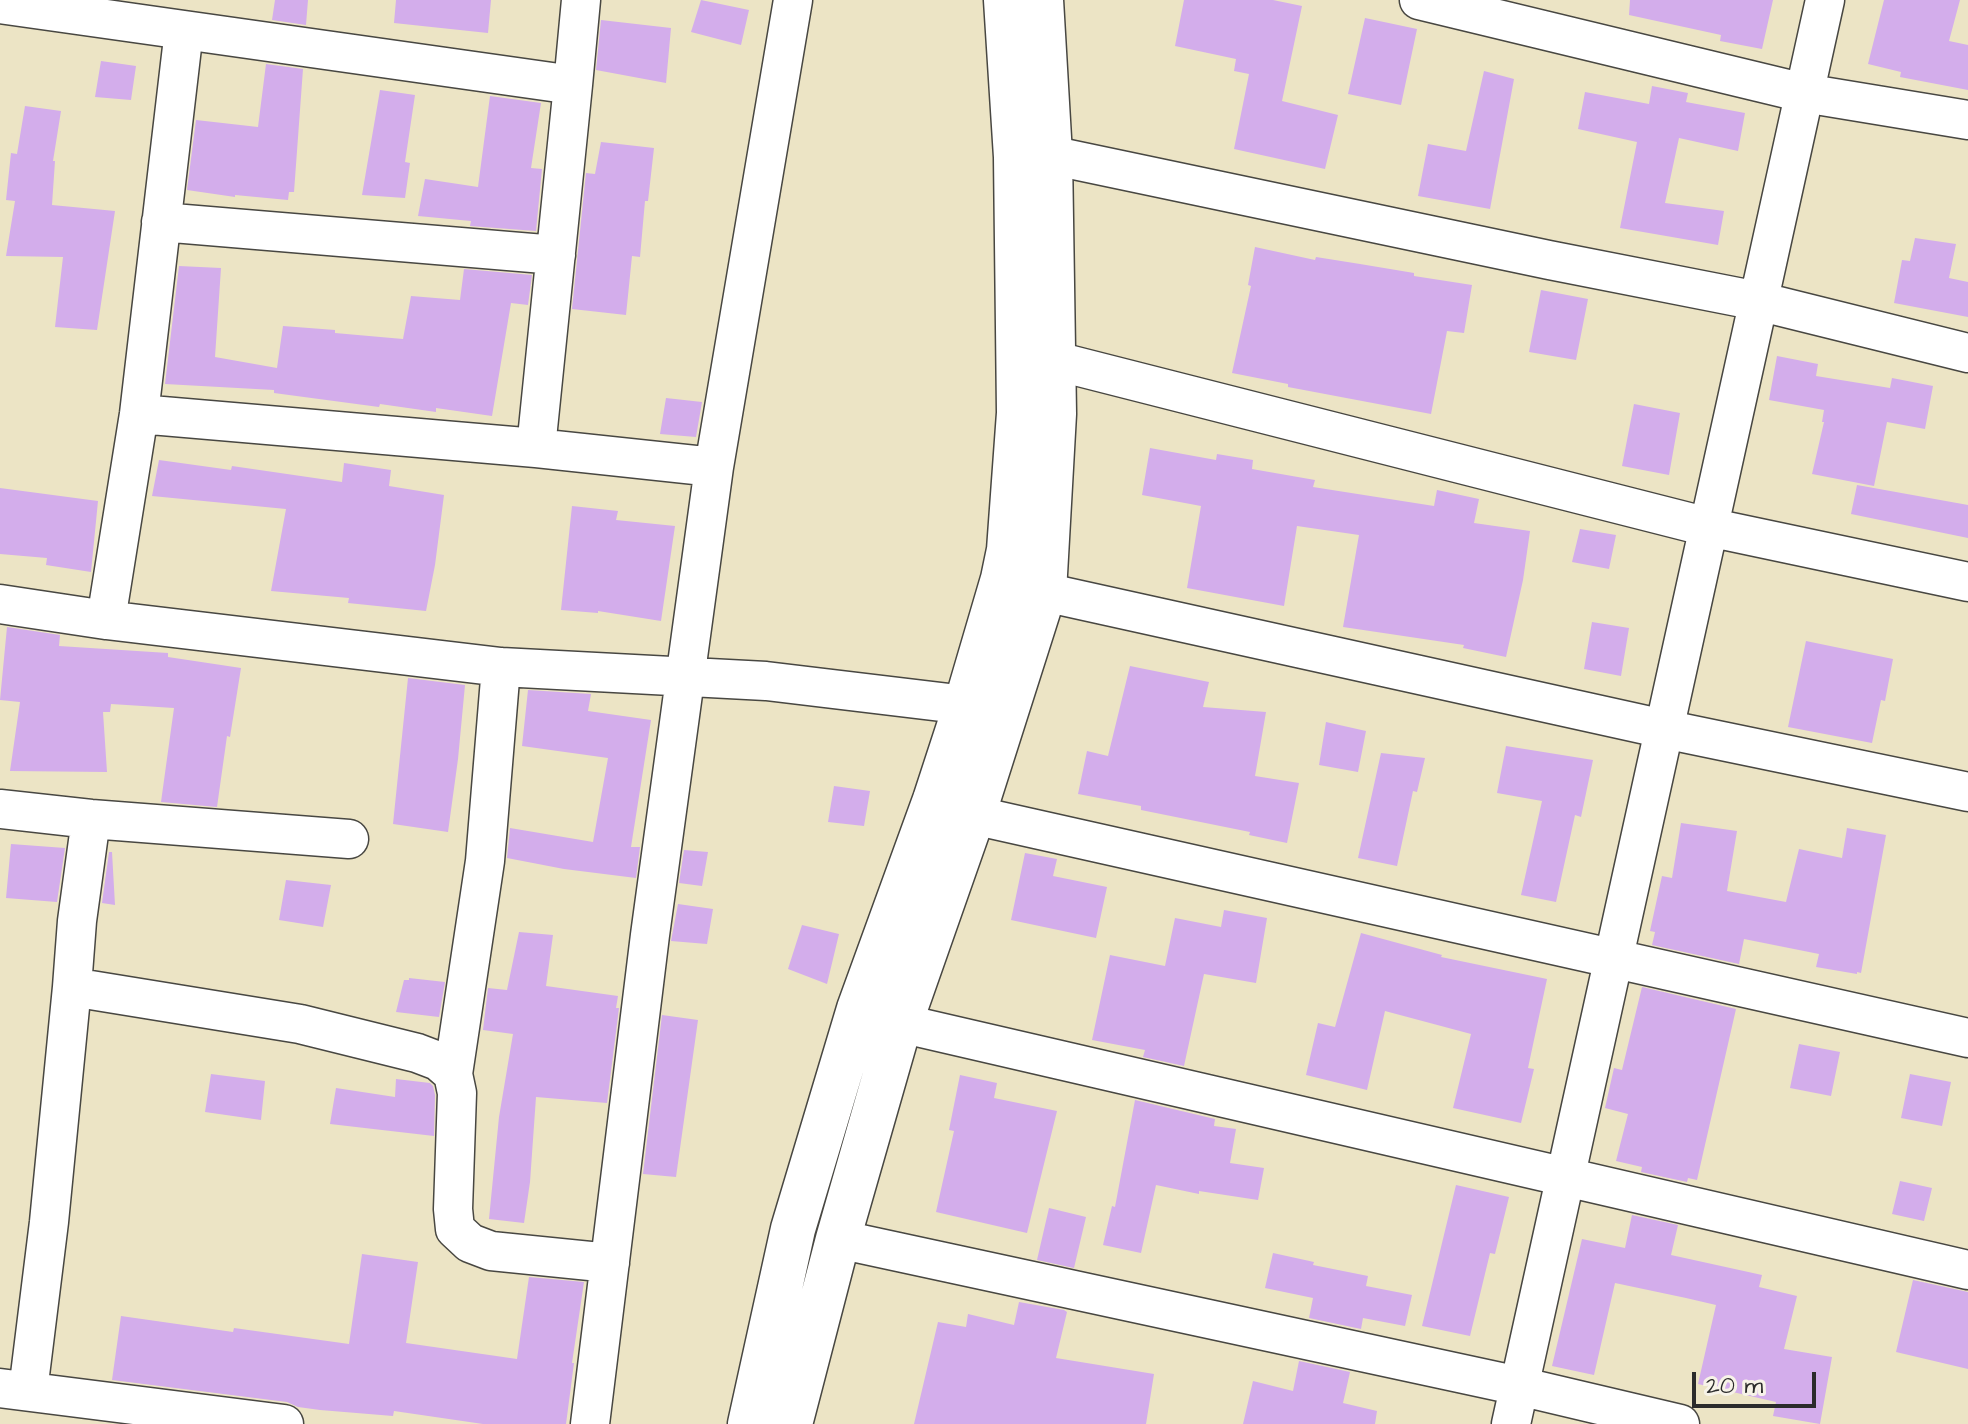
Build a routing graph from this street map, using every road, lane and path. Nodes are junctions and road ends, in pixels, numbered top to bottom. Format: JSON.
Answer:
{"nodes":[{"id":1,"x":581,"y":0,"type":"edge"},
{"id":2,"x":793,"y":0,"type":"edge"},
{"id":3,"x":1006,"y":0,"type":"edge"},
{"id":4,"x":1041,"y":0,"type":"edge"},
{"id":5,"x":1419,"y":0,"type":"edge"},
{"id":6,"x":1825,"y":0,"type":"edge"},
{"id":7,"x":0,"y":4,"type":"edge"},
{"id":8,"x":184,"y":30,"type":"junction"},
{"id":9,"x":573,"y":85,"type":"junction"},
{"id":10,"x":1804,"y":93,"type":"junction"},
{"id":11,"x":1968,"y":120,"type":"edge"},
{"id":12,"x":1050,"y":155,"type":"junction"},
{"id":13,"x":161,"y":222,"type":"junction"},
{"id":14,"x":556,"y":255,"type":"junction"},
{"id":15,"x":1758,"y":301,"type":"junction"},
{"id":16,"x":1968,"y":353,"type":"edge"},
{"id":17,"x":1052,"y":360,"type":"junction"},
{"id":18,"x":139,"y":414,"type":"junction"},
{"id":19,"x":536,"y":448,"type":"junction"},
{"id":20,"x":714,"y":467,"type":"junction"},
{"id":21,"x":1708,"y":527,"type":"junction"},
{"id":22,"x":1968,"y":582,"type":"edge"},
{"id":23,"x":1044,"y":592,"type":"junction"},
{"id":24,"x":0,"y":604,"type":"edge"},
{"id":25,"x":106,"y":620,"type":"junction"},
{"id":26,"x":501,"y":667,"type":"junction"},
{"id":27,"x":684,"y":676,"type":"junction"},
{"id":28,"x":966,"y":705,"type":"junction"},
{"id":29,"x":1664,"y":729,"type":"junction"},
{"id":30,"x":1968,"y":792,"type":"edge"},
{"id":31,"x":0,"y":809,"type":"edge"},
{"id":32,"x":973,"y":815,"type":"junction"},
{"id":33,"x":91,"y":819,"type":"junction"},
{"id":34,"x":349,"y":839,"type":"dead end"},
{"id":35,"x":1613,"y":959,"type":"junction"},
{"id":36,"x":72,"y":987,"type":"junction"},
{"id":37,"x":900,"y":1023,"type":"junction"},
{"id":38,"x":1968,"y":1038,"type":"edge"},
{"id":39,"x":453,"y":1074,"type":"junction"},
{"id":40,"x":1566,"y":1176,"type":"junction"},
{"id":41,"x":838,"y":1239,"type":"junction"},
{"id":42,"x":610,"y":1263,"type":"junction"},
{"id":43,"x":1968,"y":1270,"type":"edge"},
{"id":44,"x":1519,"y":1386,"type":"junction"},
{"id":45,"x":14,"y":1389,"type":"edge"},
{"id":46,"x":284,"y":1424,"type":"edge"},
{"id":47,"x":590,"y":1424,"type":"edge"},
{"id":48,"x":750,"y":1424,"type":"edge"},
{"id":49,"x":790,"y":1424,"type":"edge"},
{"id":50,"x":1511,"y":1424,"type":"edge"},
{"id":51,"x":1680,"y":1424,"type":"edge"}],
"edges":[{"from":1,"to":9,"type":"street"},
{"from":2,"to":20,"type":"street"},
{"from":3,"to":28,"type":"main road"},
{"from":4,"to":12,"type":"main road"},
{"from":5,"to":10,"type":"street"},
{"from":6,"to":10,"type":"street"},
{"from":7,"to":8,"type":"street"},
{"from":8,"to":9,"type":"street"},
{"from":8,"to":13,"type":"street"},
{"from":9,"to":14,"type":"street"},
{"from":10,"to":11,"type":"street"},
{"from":10,"to":15,"type":"street"},
{"from":12,"to":15,"type":"street"},
{"from":12,"to":17,"type":"main road"},
{"from":13,"to":14,"type":"street"},
{"from":13,"to":18,"type":"street"},
{"from":14,"to":19,"type":"street"},
{"from":15,"to":16,"type":"street"},
{"from":15,"to":21,"type":"street"},
{"from":17,"to":21,"type":"street"},
{"from":17,"to":23,"type":"main road"},
{"from":18,"to":19,"type":"street"},
{"from":18,"to":25,"type":"street"},
{"from":19,"to":20,"type":"street"},
{"from":20,"to":27,"type":"street"},
{"from":21,"to":22,"type":"street"},
{"from":21,"to":29,"type":"street"},
{"from":23,"to":29,"type":"street"},
{"from":23,"to":32,"type":"main road"},
{"from":24,"to":25,"type":"street"},
{"from":25,"to":26,"type":"street"},
{"from":26,"to":27,"type":"street"},
{"from":26,"to":39,"type":"street"},
{"from":27,"to":28,"type":"street"},
{"from":27,"to":42,"type":"street"},
{"from":28,"to":48,"type":"main road"},
{"from":29,"to":30,"type":"street"},
{"from":29,"to":35,"type":"street"},
{"from":31,"to":33,"type":"street"},
{"from":32,"to":35,"type":"street"},
{"from":32,"to":37,"type":"main road"},
{"from":33,"to":34,"type":"street"},
{"from":33,"to":36,"type":"street"},
{"from":35,"to":38,"type":"street"},
{"from":35,"to":40,"type":"street"},
{"from":36,"to":39,"type":"street"},
{"from":36,"to":45,"type":"street"},
{"from":37,"to":40,"type":"street"},
{"from":37,"to":41,"type":"main road"},
{"from":39,"to":42,"type":"street"},
{"from":40,"to":43,"type":"street"},
{"from":40,"to":44,"type":"street"},
{"from":41,"to":44,"type":"street"},
{"from":41,"to":49,"type":"main road"},
{"from":42,"to":47,"type":"street"},
{"from":44,"to":50,"type":"street"},
{"from":44,"to":51,"type":"street"},
{"from":45,"to":46,"type":"street"}]}
